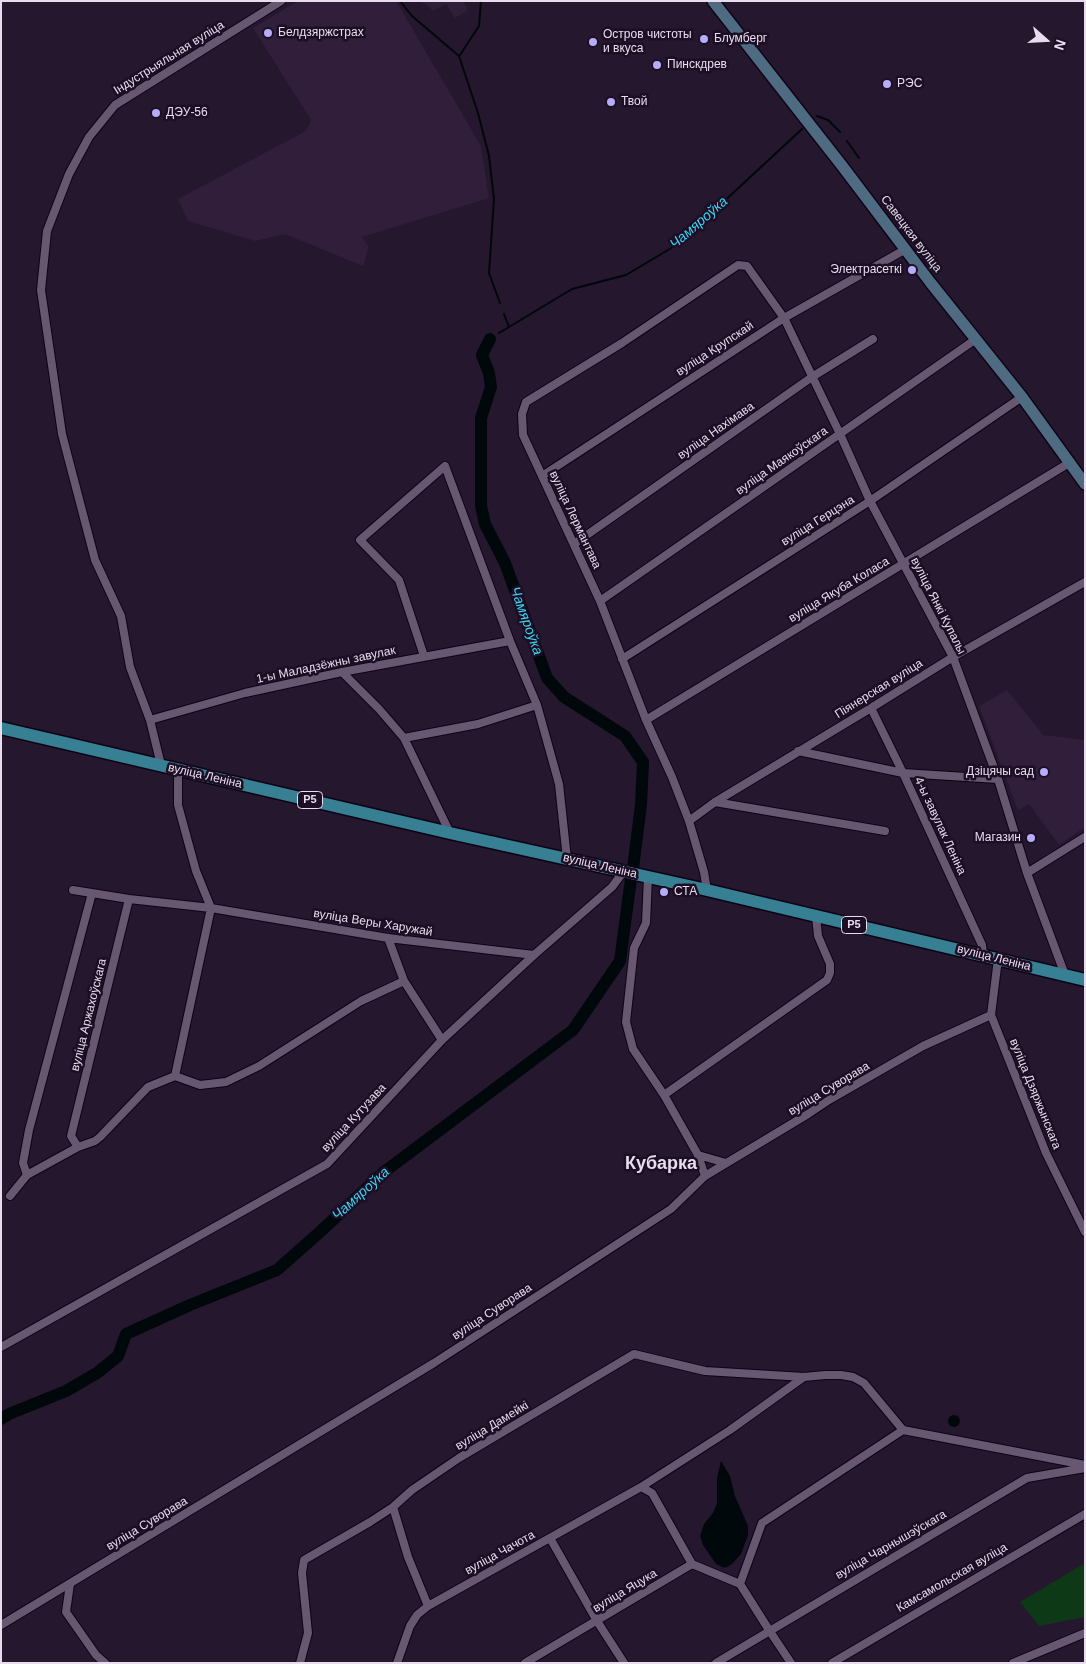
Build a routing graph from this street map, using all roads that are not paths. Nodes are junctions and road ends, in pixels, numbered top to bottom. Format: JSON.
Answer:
{"nodes":[{"id":1,"x":281,"y":1,"type":"edge"},
{"id":2,"x":713,"y":1,"type":"edge"},
{"id":3,"x":906,"y":249,"type":"junction"},
{"id":4,"x":747,"y":266,"type":"joint"},
{"id":5,"x":784,"y":318,"type":"junction"},
{"id":6,"x":873,"y":339,"type":"dead end"},
{"id":7,"x":976,"y":339,"type":"junction"},
{"id":8,"x":812,"y":377,"type":"junction"},
{"id":9,"x":1022,"y":397,"type":"junction"},
{"id":10,"x":840,"y":434,"type":"junction"},
{"id":11,"x":1069,"y":463,"type":"junction"},
{"id":12,"x":542,"y":476,"type":"junction"},
{"id":13,"x":1085,"y":484,"type":"edge"},
{"id":14,"x":870,"y":501,"type":"junction"},
{"id":15,"x":574,"y":544,"type":"junction"},
{"id":16,"x":904,"y":564,"type":"junction"},
{"id":17,"x":1085,"y":582,"type":"edge"},
{"id":18,"x":600,"y":601,"type":"junction"},
{"id":19,"x":510,"y":641,"type":"junction"},
{"id":20,"x":424,"y":656,"type":"junction"},
{"id":21,"x":952,"y":657,"type":"junction"},
{"id":22,"x":622,"y":659,"type":"junction"},
{"id":23,"x":342,"y":672,"type":"junction"},
{"id":24,"x":537,"y":705,"type":"junction"},
{"id":25,"x":871,"y":708,"type":"junction"},
{"id":26,"x":150,"y":720,"type":"junction"},
{"id":27,"x":646,"y":720,"type":"junction"},
{"id":28,"x":1,"y":728,"type":"edge"},
{"id":29,"x":404,"y":738,"type":"junction"},
{"id":30,"x":798,"y":751,"type":"junction"},
{"id":31,"x":161,"y":765,"type":"junction"},
{"id":32,"x":178,"y":770,"type":"junction"},
{"id":33,"x":903,"y":773,"type":"junction"},
{"id":34,"x":998,"y":779,"type":"junction"},
{"id":35,"x":715,"y":802,"type":"junction"},
{"id":36,"x":689,"y":821,"type":"junction"},
{"id":37,"x":886,"y":831,"type":"dead end"},
{"id":38,"x":450,"y":833,"type":"junction"},
{"id":39,"x":1085,"y":837,"type":"edge"},
{"id":40,"x":567,"y":858,"type":"junction"},
{"id":41,"x":624,"y":871,"type":"junction"},
{"id":42,"x":1027,"y":873,"type":"junction"},
{"id":43,"x":648,"y":877,"type":"junction"},
{"id":44,"x":73,"y":890,"type":"dead end"},
{"id":45,"x":707,"y":890,"type":"junction"},
{"id":46,"x":92,"y":893,"type":"junction"},
{"id":47,"x":129,"y":899,"type":"junction"},
{"id":48,"x":210,"y":908,"type":"junction"},
{"id":49,"x":816,"y":916,"type":"junction"},
{"id":50,"x":388,"y":938,"type":"junction"},
{"id":51,"x":534,"y":955,"type":"junction"},
{"id":52,"x":983,"y":955,"type":"junction"},
{"id":53,"x":998,"y":959,"type":"junction"},
{"id":54,"x":1065,"y":976,"type":"junction"},
{"id":55,"x":1085,"y":980,"type":"edge"},
{"id":56,"x":404,"y":981,"type":"junction"},
{"id":57,"x":991,"y":1015,"type":"junction"},
{"id":58,"x":442,"y":1040,"type":"junction"},
{"id":59,"x":175,"y":1076,"type":"junction"},
{"id":60,"x":664,"y":1095,"type":"junction"},
{"id":61,"x":78,"y":1147,"type":"junction"},
{"id":62,"x":698,"y":1155,"type":"junction"},
{"id":63,"x":726,"y":1163,"type":"junction"},
{"id":64,"x":27,"y":1175,"type":"junction"},
{"id":65,"x":705,"y":1176,"type":"junction"},
{"id":66,"x":10,"y":1196,"type":"dead end"},
{"id":67,"x":1085,"y":1232,"type":"edge"},
{"id":68,"x":1,"y":1348,"type":"edge"},
{"id":69,"x":804,"y":1377,"type":"junction"},
{"id":70,"x":903,"y":1430,"type":"junction"},
{"id":71,"x":1085,"y":1467,"type":"edge"},
{"id":72,"x":641,"y":1487,"type":"junction"},
{"id":73,"x":394,"y":1507,"type":"junction"},
{"id":74,"x":1085,"y":1514,"type":"edge"},
{"id":75,"x":550,"y":1538,"type":"junction"},
{"id":76,"x":692,"y":1564,"type":"junction"},
{"id":77,"x":70,"y":1584,"type":"junction"},
{"id":78,"x":740,"y":1584,"type":"junction"},
{"id":79,"x":428,"y":1606,"type":"junction"},
{"id":80,"x":597,"y":1621,"type":"junction"},
{"id":81,"x":1,"y":1625,"type":"edge"},
{"id":82,"x":769,"y":1630,"type":"junction"},
{"id":83,"x":1085,"y":1633,"type":"edge"},
{"id":84,"x":105,"y":1663,"type":"edge"},
{"id":85,"x":300,"y":1663,"type":"edge"},
{"id":86,"x":397,"y":1663,"type":"edge"},
{"id":87,"x":525,"y":1663,"type":"edge"},
{"id":88,"x":624,"y":1663,"type":"edge"},
{"id":89,"x":716,"y":1663,"type":"edge"},
{"id":90,"x":791,"y":1663,"type":"edge"},
{"id":91,"x":832,"y":1663,"type":"edge"},
{"id":92,"x":1013,"y":1663,"type":"edge"}],
"edges":[{"from":1,"to":26,"type":"street","name":"Індустрыяльная вуліца"},
{"from":2,"to":3,"type":"street","name":"Савецкая вуліца"},
{"from":3,"to":5,"type":"street","name":"вуліца Крупскай"},
{"from":3,"to":7,"type":"street","name":"Савецкая вуліца"},
{"from":4,"to":5,"type":"street","name":"вуліца Янкі Купалы"},
{"from":4,"to":12,"type":"street","name":"вуліца Лермантава"},
{"from":5,"to":8,"type":"street","name":"вуліца Янкі Купалы"},
{"from":5,"to":12,"type":"street","name":"вуліца Крупскай"},
{"from":6,"to":8,"type":"street","name":"вуліца Нахімава"},
{"from":7,"to":9,"type":"street","name":"Савецкая вуліца"},
{"from":7,"to":10,"type":"street","name":"вуліца Маякоўскага"},
{"from":8,"to":10,"type":"street","name":"вуліца Янкі Купалы"},
{"from":8,"to":15,"type":"street","name":"вуліца Нахімава"},
{"from":9,"to":11,"type":"street","name":"Савецкая вуліца"},
{"from":9,"to":14,"type":"street","name":"вуліца Герцэна"},
{"from":10,"to":14,"type":"street","name":"вуліца Янкі Купалы"},
{"from":10,"to":18,"type":"street","name":"вуліца Маякоўскага"},
{"from":11,"to":13,"type":"street","name":"Савецкая вуліца"},
{"from":11,"to":16,"type":"street","name":"вуліца Якуба Коласа"},
{"from":12,"to":15,"type":"street","name":"вуліца Лермантава"},
{"from":14,"to":16,"type":"street","name":"вуліца Янкі Купалы"},
{"from":14,"to":22,"type":"street","name":"вуліца Герцэна"},
{"from":15,"to":18,"type":"street","name":"вуліца Лермантава"},
{"from":16,"to":21,"type":"street","name":"вуліца Янкі Купалы"},
{"from":16,"to":27,"type":"street","name":"вуліца Якуба Коласа"},
{"from":17,"to":21,"type":"street","name":"Піянерская вуліца"},
{"from":18,"to":22,"type":"street","name":"вуліца Лермантава"},
{"from":19,"to":20,"type":"street","name":"1-ы Маладзёжны завулак"},
{"from":19,"to":20,"type":"street"},
{"from":19,"to":24,"type":"street"},
{"from":20,"to":23,"type":"street","name":"1-ы Маладзёжны завулак"},
{"from":21,"to":25,"type":"street","name":"Піянерская вуліца"},
{"from":21,"to":34,"type":"street","name":"вуліца Янкі Купалы"},
{"from":22,"to":27,"type":"street","name":"вуліца Лермантава"},
{"from":23,"to":26,"type":"street","name":"1-ы Маладзёжны завулак"},
{"from":23,"to":29,"type":"street"},
{"from":24,"to":29,"type":"street"},
{"from":24,"to":40,"type":"street"},
{"from":25,"to":30,"type":"street","name":"Піянерская вуліца"},
{"from":25,"to":33,"type":"street","name":"4-ы завулак Леніна"},
{"from":26,"to":31,"type":"street","name":"Індустрыяльная вуліца"},
{"from":27,"to":36,"type":"street","name":"вуліца Лермантава"},
{"from":28,"to":31,"type":"main road","name":"вуліца Леніна","number":"Р5"},
{"from":29,"to":38,"type":"street"},
{"from":30,"to":33,"type":"street"},
{"from":30,"to":35,"type":"street","name":"Піянерская вуліца"},
{"from":31,"to":32,"type":"main road","name":"вуліца Леніна","number":"Р5"},
{"from":32,"to":38,"type":"main road","name":"вуліца Леніна","number":"Р5"},
{"from":32,"to":48,"type":"street"},
{"from":33,"to":34,"type":"street"},
{"from":33,"to":52,"type":"street","name":"4-ы завулак Леніна"},
{"from":34,"to":42,"type":"street","name":"вуліца Янкі Купалы"},
{"from":35,"to":36,"type":"street","name":"Піянерская вуліца"},
{"from":35,"to":37,"type":"street"},
{"from":36,"to":45,"type":"street","name":"вуліца Лермантава"},
{"from":38,"to":40,"type":"main road","name":"вуліца Леніна","number":"Р5"},
{"from":39,"to":42,"type":"street"},
{"from":40,"to":41,"type":"main road","name":"вуліца Леніна","number":"Р5"},
{"from":41,"to":43,"type":"main road","name":"вуліца Леніна","number":"Р5"},
{"from":41,"to":51,"type":"street","name":"вуліца Кутузава"},
{"from":42,"to":54,"type":"street","name":"вуліца Янкі Купалы"},
{"from":43,"to":45,"type":"main road","name":"вуліца Леніна","number":"Р5"},
{"from":43,"to":60,"type":"street"},
{"from":44,"to":46,"type":"street","name":"вуліца Веры Харужай"},
{"from":45,"to":49,"type":"main road","name":"вуліца Леніна","number":"Р5"},
{"from":46,"to":47,"type":"street","name":"вуліца Веры Харужай"},
{"from":46,"to":64,"type":"street"},
{"from":47,"to":48,"type":"street","name":"вуліца Веры Харужай"},
{"from":47,"to":61,"type":"street","name":"вуліца Аржахоўскага"},
{"from":48,"to":50,"type":"street","name":"вуліца Веры Харужай"},
{"from":48,"to":59,"type":"street"},
{"from":49,"to":52,"type":"main road","name":"вуліца Леніна","number":"Р5"},
{"from":49,"to":60,"type":"street"},
{"from":50,"to":51,"type":"street","name":"вуліца Веры Харужай"},
{"from":50,"to":56,"type":"street"},
{"from":51,"to":58,"type":"street","name":"вуліца Кутузава"},
{"from":52,"to":53,"type":"main road","name":"вуліца Леніна","number":"Р5"},
{"from":53,"to":54,"type":"main road","name":"вуліца Леніна","number":"Р5"},
{"from":53,"to":57,"type":"street","name":"вуліца Дзяржынскага"},
{"from":54,"to":55,"type":"main road","name":"вуліца Леніна","number":"Р5"},
{"from":56,"to":58,"type":"street"},
{"from":56,"to":59,"type":"street"},
{"from":57,"to":63,"type":"street","name":"вуліца Суворава"},
{"from":57,"to":67,"type":"street","name":"вуліца Дзяржынскага"},
{"from":58,"to":68,"type":"street","name":"вуліца Кутузава"},
{"from":59,"to":61,"type":"street"},
{"from":60,"to":62,"type":"street"},
{"from":61,"to":64,"type":"street"},
{"from":62,"to":63,"type":"street"},
{"from":62,"to":65,"type":"street"},
{"from":63,"to":65,"type":"street","name":"вуліца Суворава"},
{"from":64,"to":66,"type":"street"},
{"from":65,"to":77,"type":"street","name":"вуліца Суворава"},
{"from":69,"to":70,"type":"street","name":"вуліца Дамейкі"},
{"from":69,"to":72,"type":"street","name":"вуліца Чачота"},
{"from":69,"to":73,"type":"street","name":"вуліца Дамейкі"},
{"from":70,"to":71,"type":"street","name":"вуліца Чарнышэўскага"},
{"from":70,"to":78,"type":"street"},
{"from":71,"to":82,"type":"street","name":"вуліца Чарнышэўскага"},
{"from":72,"to":75,"type":"street","name":"вуліца Чачота"},
{"from":72,"to":76,"type":"street"},
{"from":73,"to":79,"type":"street"},
{"from":73,"to":85,"type":"street","name":"вуліца Дамейкі"},
{"from":74,"to":91,"type":"street","name":"Камсамольская вуліца"},
{"from":75,"to":79,"type":"street","name":"вуліца Чачота"},
{"from":75,"to":80,"type":"street"},
{"from":76,"to":78,"type":"street"},
{"from":76,"to":80,"type":"street","name":"вуліца Яцука"},
{"from":77,"to":81,"type":"street","name":"вуліца Суворава"},
{"from":77,"to":84,"type":"street"},
{"from":78,"to":82,"type":"street"},
{"from":79,"to":86,"type":"street","name":"вуліца Чачота"},
{"from":80,"to":87,"type":"street","name":"вуліца Яцука"},
{"from":80,"to":88,"type":"street"},
{"from":82,"to":89,"type":"street","name":"вуліца Чарнышэўскага"},
{"from":82,"to":90,"type":"street"},
{"from":83,"to":92,"type":"street"}]}
